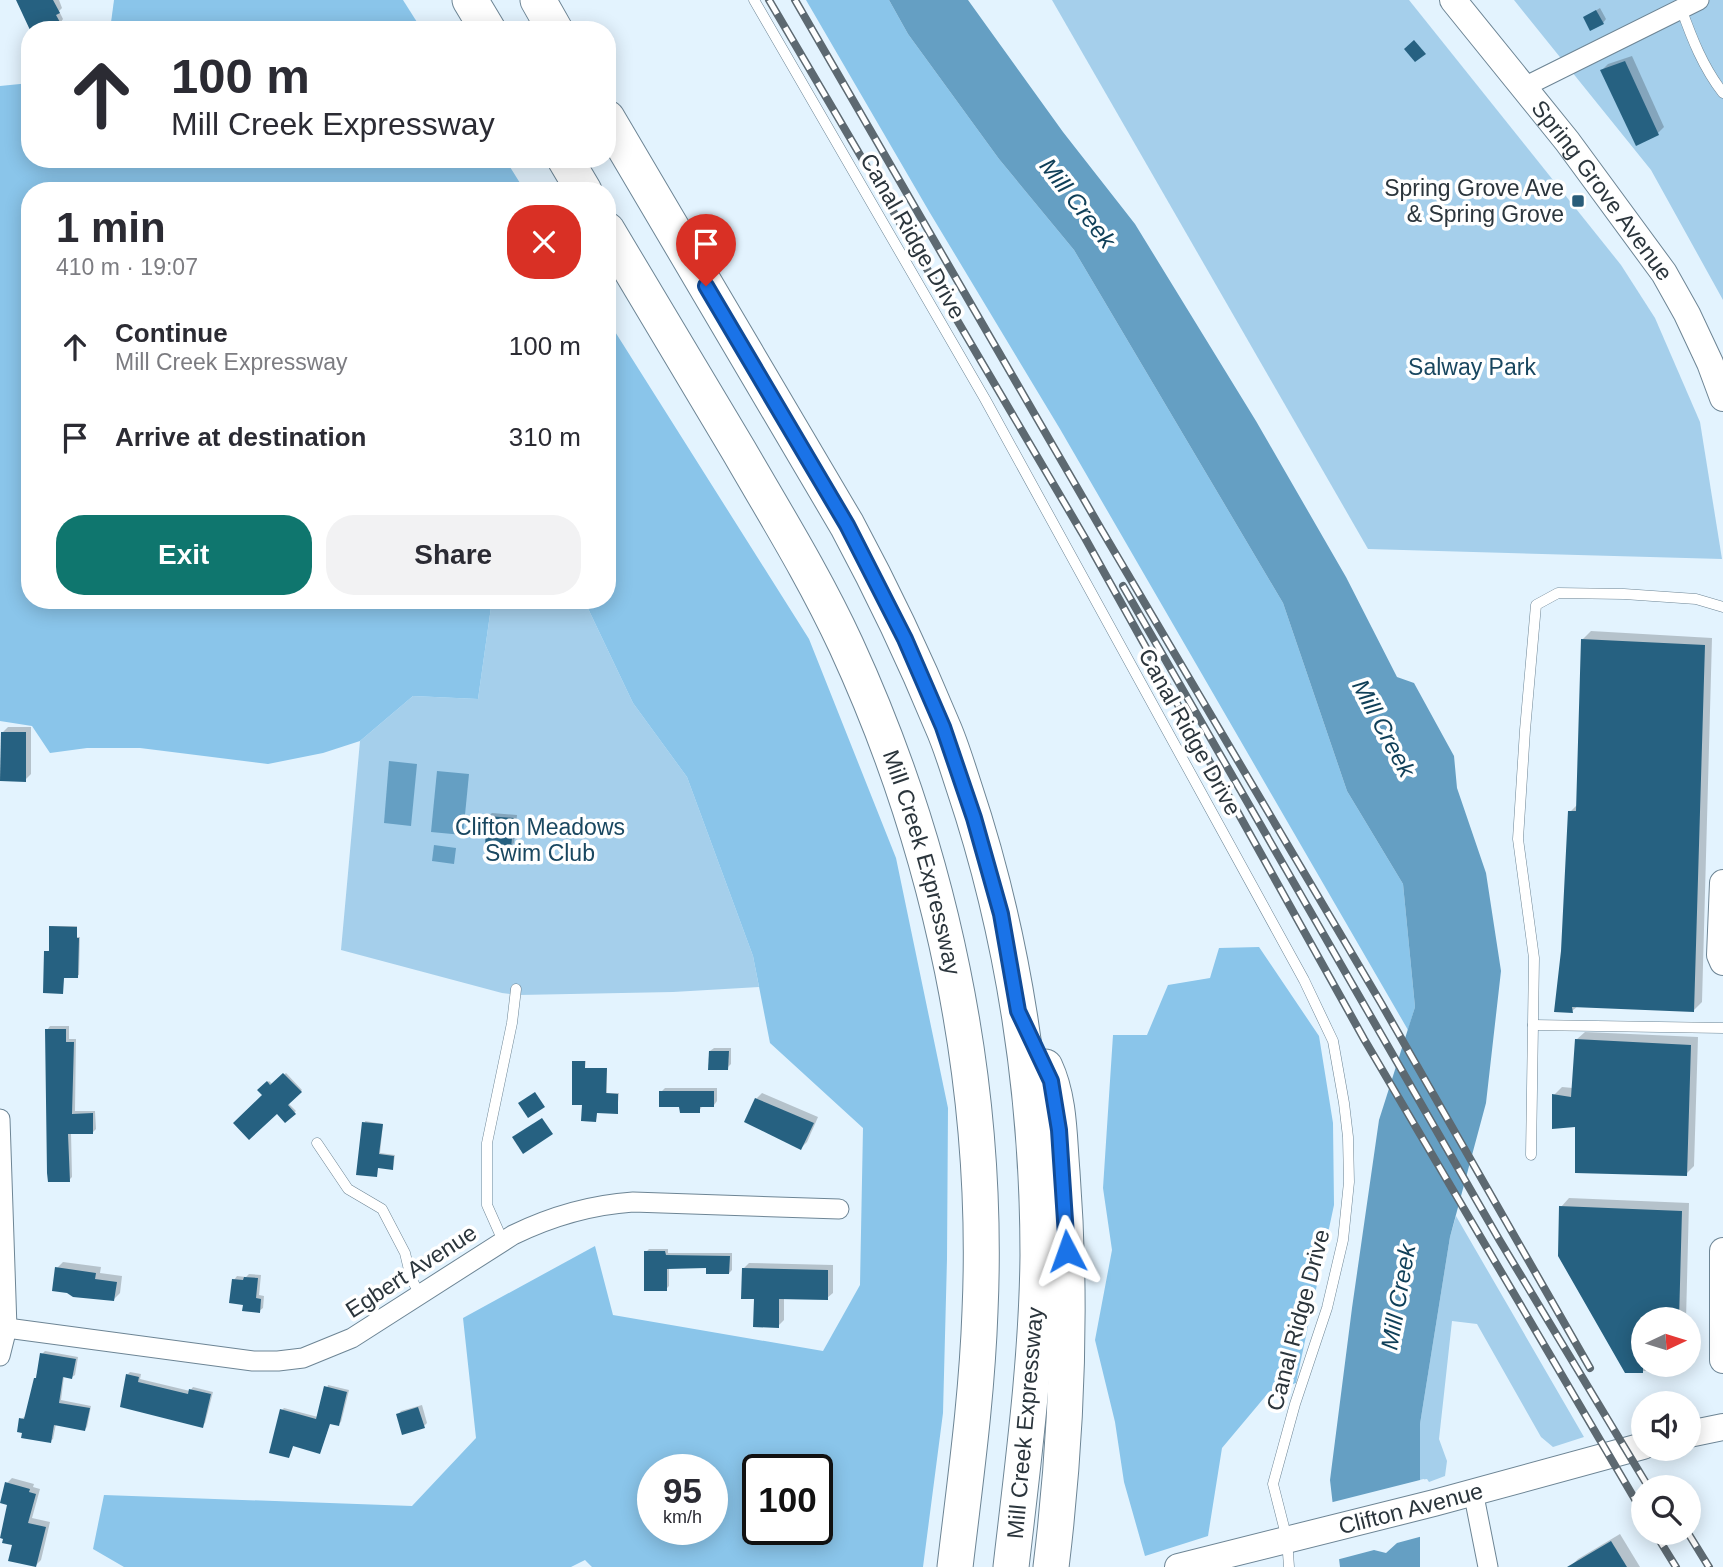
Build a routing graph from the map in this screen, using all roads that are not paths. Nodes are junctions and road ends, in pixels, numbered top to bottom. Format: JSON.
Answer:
{"nodes":[{"id":1,"x":470,"y":0,"type":"edge"},
{"id":2,"x":538,"y":0,"type":"edge"},
{"id":3,"x":754,"y":0,"type":"edge"},
{"id":4,"x":1453,"y":0,"type":"edge"},
{"id":5,"x":1699,"y":0,"type":"edge"},
{"id":6,"x":1681,"y":4,"type":"edge"},
{"id":7,"x":483,"y":21,"type":"edge"},
{"id":8,"x":550,"y":21,"type":"edge"},
{"id":9,"x":1524,"y":87,"type":"junction"},
{"id":10,"x":1723,"y":93,"type":"edge"},
{"id":11,"x":616,"y":133,"type":"edge"},
{"id":12,"x":616,"y":245,"type":"edge"},
{"id":13,"x":1723,"y":398,"type":"edge"},
{"id":14,"x":1723,"y":607,"type":"edge"},
{"id":15,"x":1723,"y":883,"type":"edge"},
{"id":16,"x":1723,"y":962,"type":"edge"},
{"id":17,"x":516,"y":989,"type":"dead end"},
{"id":18,"x":1018,"y":1011,"type":"junction"},
{"id":19,"x":1532,"y":1024,"type":"junction"},
{"id":20,"x":1723,"y":1028,"type":"edge"},
{"id":21,"x":0,"y":1119,"type":"edge"},
{"id":22,"x":317,"y":1143,"type":"dead end"},
{"id":23,"x":1531,"y":1155,"type":"dead end"},
{"id":24,"x":839,"y":1209,"type":"dead end"},
{"id":25,"x":503,"y":1241,"type":"junction"},
{"id":26,"x":1723,"y":1251,"type":"edge"},
{"id":27,"x":421,"y":1294,"type":"junction"},
{"id":28,"x":7,"y":1328,"type":"junction"},
{"id":29,"x":0,"y":1356,"type":"edge"},
{"id":30,"x":1723,"y":1360,"type":"edge"},
{"id":31,"x":1723,"y":1427,"type":"edge"},
{"id":32,"x":1701,"y":1432,"type":"edge"},
{"id":33,"x":1631,"y":1449,"type":"edge"},
{"id":34,"x":1473,"y":1491,"type":"junction"},
{"id":35,"x":1287,"y":1539,"type":"junction"},
{"id":36,"x":956,"y":1554,"type":"edge"},
{"id":37,"x":1011,"y":1567,"type":"edge"},
{"id":38,"x":1051,"y":1567,"type":"edge"},
{"id":39,"x":1178,"y":1567,"type":"edge"},
{"id":40,"x":1289,"y":1567,"type":"edge"},
{"id":41,"x":1488,"y":1567,"type":"edge"}],
"edges":[{"from":1,"to":7,"type":"highway"},
{"from":2,"to":8,"type":"highway"},
{"from":3,"to":35,"type":"lane","name":"Canal Ridge Drive"},
{"from":4,"to":9,"type":"main road","name":"Spring Grove Avenue"},
{"from":5,"to":6,"type":"street"},
{"from":6,"to":9,"type":"street"},
{"from":6,"to":10,"type":"lane"},
{"from":9,"to":13,"type":"main road","name":"Spring Grove Avenue"},
{"from":11,"to":18,"type":"highway","name":"Mill Creek Expressway"},
{"from":12,"to":36,"type":"highway","name":"Mill Creek Expressway"},
{"from":14,"to":19,"type":"lane"},
{"from":15,"to":16,"type":"main road"},
{"from":17,"to":25,"type":"lane"},
{"from":18,"to":37,"type":"highway","name":"Mill Creek Expressway"},
{"from":18,"to":38,"type":"highway"},
{"from":19,"to":20,"type":"lane"},
{"from":19,"to":23,"type":"lane"},
{"from":21,"to":28,"type":"street"},
{"from":22,"to":27,"type":"lane"},
{"from":24,"to":25,"type":"street","name":"Egbert Avenue"},
{"from":25,"to":27,"type":"street","name":"Egbert Avenue"},
{"from":26,"to":30,"type":"main road"},
{"from":27,"to":28,"type":"street","name":"Egbert Avenue"},
{"from":28,"to":29,"type":"street"},
{"from":31,"to":32,"type":"main road"},
{"from":33,"to":34,"type":"main road","name":"Clifton Avenue"},
{"from":34,"to":35,"type":"main road","name":"Clifton Avenue"},
{"from":34,"to":41,"type":"street"},
{"from":35,"to":39,"type":"main road","name":"Clifton Avenue"},
{"from":35,"to":40,"type":"lane","name":"Canal Ridge Drive"}]}
